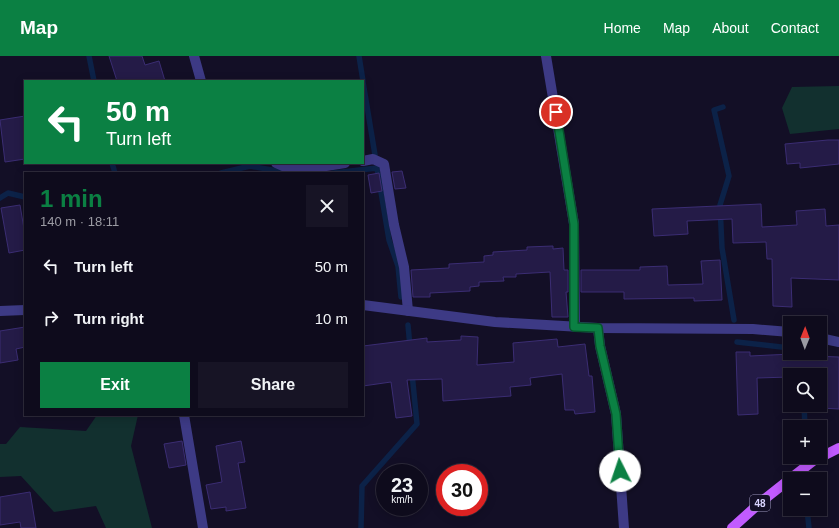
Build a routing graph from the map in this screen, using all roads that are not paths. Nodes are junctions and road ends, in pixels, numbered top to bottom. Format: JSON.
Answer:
{"nodes":[{"id":1,"x":194,"y":56,"type":"edge"},
{"id":2,"x":546,"y":56,"type":"edge"},
{"id":3,"x":201,"y":80,"type":"edge"},
{"id":4,"x":364,"y":161,"type":"edge"},
{"id":5,"x":278,"y":164,"type":"edge"},
{"id":6,"x":339,"y":164,"type":"edge"},
{"id":7,"x":364,"y":305,"type":"edge"},
{"id":8,"x":24,"y":310,"type":"edge"},
{"id":9,"x":0,"y":311,"type":"edge"},
{"id":10,"x":408,"y":311,"type":"junction"},
{"id":11,"x":574,"y":327,"type":"junction"},
{"id":12,"x":598,"y":328,"type":"junction"},
{"id":13,"x":783,"y":331,"type":"edge"},
{"id":14,"x":827,"y":339,"type":"edge"},
{"id":15,"x":839,"y":342,"type":"edge"},
{"id":16,"x":184,"y":416,"type":"edge"},
{"id":17,"x":839,"y":448,"type":"edge"},
{"id":18,"x":799,"y":472,"type":"edge"},
{"id":19,"x":783,"y":484,"type":"edge"},
{"id":20,"x":203,"y":528,"type":"edge"},
{"id":21,"x":624,"y":528,"type":"edge"},
{"id":22,"x":732,"y":528,"type":"edge"}],
"edges":[{"from":1,"to":3,"type":"street"},
{"from":2,"to":11,"type":"street"},
{"from":4,"to":10,"type":"street"},
{"from":5,"to":6,"type":"street"},
{"from":7,"to":10,"type":"street"},
{"from":8,"to":9,"type":"street"},
{"from":10,"to":11,"type":"street"},
{"from":11,"to":12,"type":"street"},
{"from":12,"to":13,"type":"street"},
{"from":12,"to":21,"type":"street"},
{"from":14,"to":15,"type":"street"},
{"from":16,"to":20,"type":"street"},
{"from":17,"to":18,"type":"main road","number":"48"},
{"from":19,"to":22,"type":"main road","number":"48"}]}
